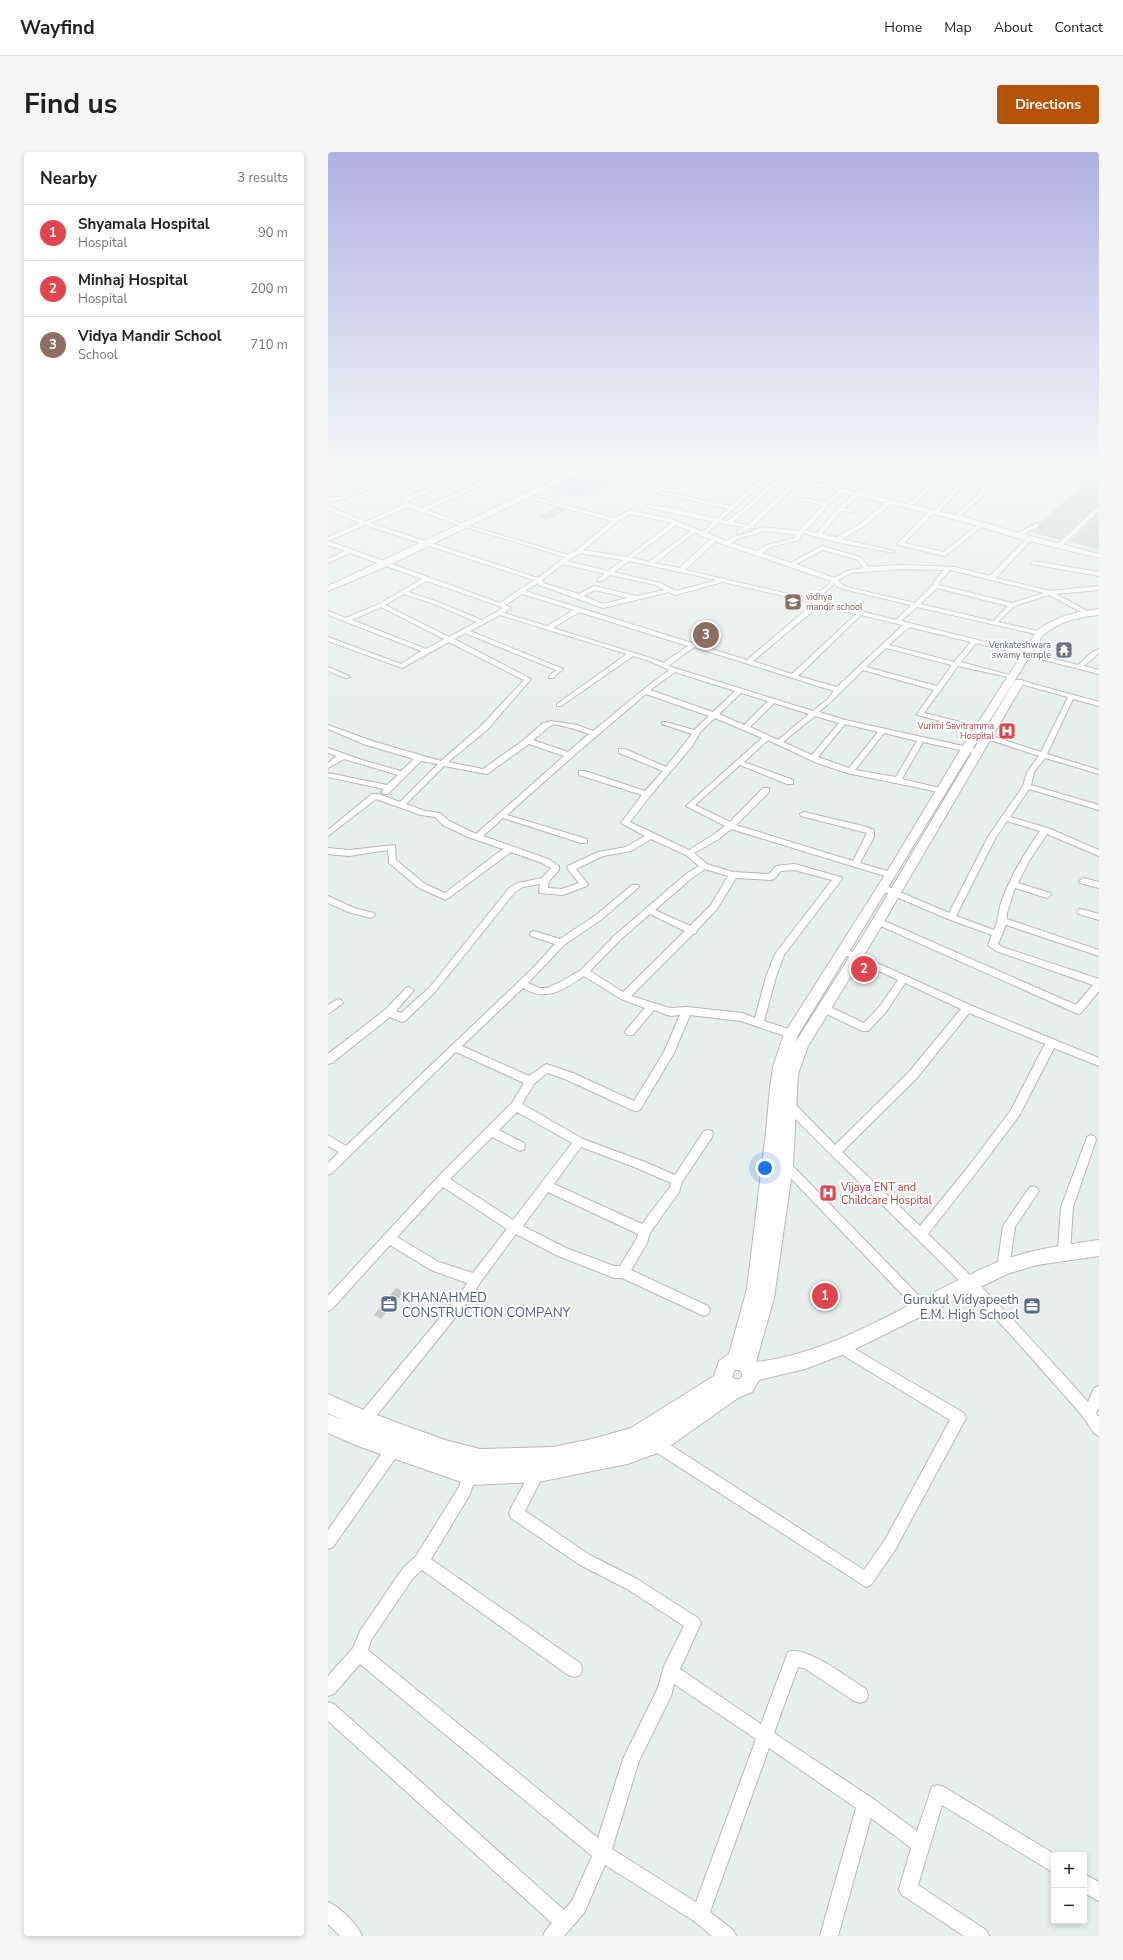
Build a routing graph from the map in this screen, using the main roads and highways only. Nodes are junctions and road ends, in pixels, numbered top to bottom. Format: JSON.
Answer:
{"nodes":[{"id":1,"x":417,"y":547,"type":"edge"},
{"id":2,"x":1065,"y":547,"type":"edge"},
{"id":3,"x":1073,"y":547,"type":"edge"},
{"id":4,"x":1099,"y":555,"type":"edge"},
{"id":5,"x":382,"y":563,"type":"junction"},
{"id":6,"x":328,"y":584,"type":"edge"},
{"id":7,"x":328,"y":589,"type":"edge"},
{"id":8,"x":1095,"y":614,"type":"edge"},
{"id":9,"x":1031,"y":655,"type":"junction"},
{"id":10,"x":972,"y":750,"type":"junction"},
{"id":11,"x":888,"y":890,"type":"junction"},
{"id":12,"x":791,"y":1053,"type":"junction"},
{"id":13,"x":782,"y":1100,"type":"junction"},
{"id":14,"x":1099,"y":1248,"type":"edge"},
{"id":15,"x":744,"y":1366,"type":"junction"},
{"id":16,"x":729,"y":1384,"type":"junction"},
{"id":17,"x":328,"y":1403,"type":"edge"},
{"id":18,"x":328,"y":1423,"type":"edge"}],
"edges":[{"from":1,"to":5,"type":"main road"},
{"from":2,"to":4,"type":"main road"},
{"from":3,"to":4,"type":"main road"},
{"from":5,"to":6,"type":"main road"},
{"from":5,"to":7,"type":"main road"},
{"from":8,"to":9,"type":"main road"},
{"from":8,"to":9,"type":"main road"},
{"from":9,"to":10,"type":"main road"},
{"from":10,"to":11,"type":"main road"},
{"from":10,"to":11,"type":"main road"},
{"from":11,"to":12,"type":"main road"},
{"from":11,"to":12,"type":"main road"},
{"from":12,"to":13,"type":"main road"},
{"from":13,"to":15,"type":"main road"},
{"from":13,"to":15,"type":"main road"},
{"from":14,"to":15,"type":"main road"},
{"from":15,"to":16,"type":"main road"},
{"from":15,"to":16,"type":"main road"},
{"from":16,"to":17,"type":"main road"},
{"from":16,"to":18,"type":"main road"}]}
